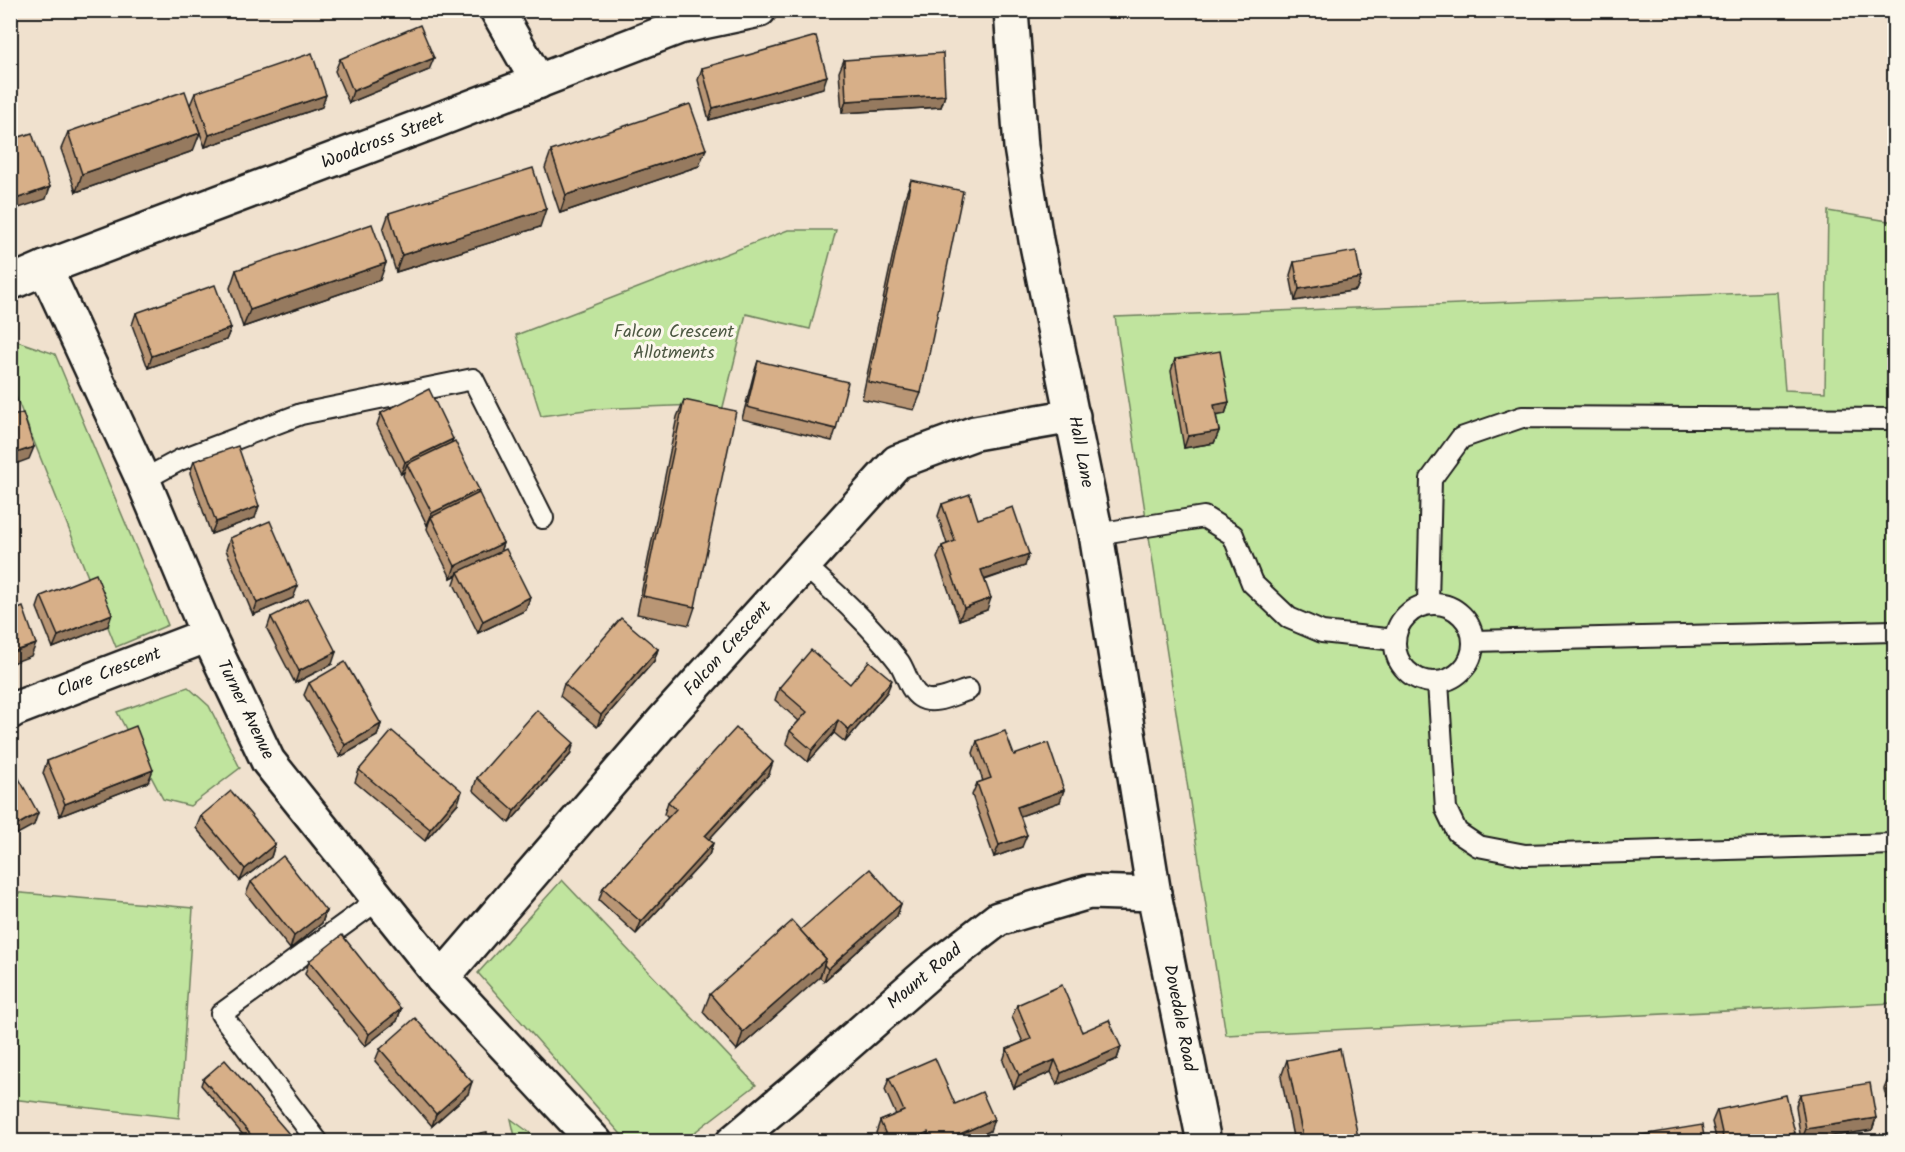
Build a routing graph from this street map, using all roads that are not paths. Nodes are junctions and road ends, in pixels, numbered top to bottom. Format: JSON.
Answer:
{"nodes":[{"id":1,"x":497,"y":10,"type":"edge"},
{"id":2,"x":759,"y":10,"type":"edge"},
{"id":3,"x":1011,"y":10,"type":"edge"},
{"id":4,"x":538,"y":82,"type":"junction"},
{"id":5,"x":45,"y":268,"type":"junction"},
{"id":6,"x":10,"y":283,"type":"edge"},
{"id":7,"x":1073,"y":416,"type":"junction"},
{"id":8,"x":1894,"y":419,"type":"edge"},
{"id":9,"x":143,"y":480,"type":"junction"},
{"id":10,"x":543,"y":518,"type":"dead end"},
{"id":11,"x":1096,"y":534,"type":"junction"},
{"id":12,"x":804,"y":565,"type":"junction"},
{"id":13,"x":1428,"y":603,"type":"junction"},
{"id":14,"x":1894,"y":631,"type":"edge"},
{"id":15,"x":208,"y":635,"type":"junction"},
{"id":16,"x":1395,"y":640,"type":"junction"},
{"id":17,"x":1474,"y":641,"type":"junction"},
{"id":18,"x":1438,"y":682,"type":"junction"},
{"id":19,"x":968,"y":690,"type":"dead end"},
{"id":20,"x":10,"y":712,"type":"edge"},
{"id":21,"x":1894,"y":844,"type":"edge"},
{"id":22,"x":1154,"y":894,"type":"junction"},
{"id":23,"x":379,"y":899,"type":"junction"},
{"id":24,"x":442,"y":978,"type":"junction"},
{"id":25,"x":318,"y":1142,"type":"edge"},
{"id":26,"x":595,"y":1142,"type":"edge"},
{"id":27,"x":733,"y":1142,"type":"edge"},
{"id":28,"x":1204,"y":1142,"type":"edge"}],
"edges":[{"from":1,"to":4,"type":"street"},
{"from":2,"to":4,"type":"street","name":"Woodcross Street"},
{"from":3,"to":7,"type":"street","name":"Hall Lane"},
{"from":4,"to":5,"type":"street","name":"Woodcross Street"},
{"from":5,"to":6,"type":"street","name":"Woodcross Street"},
{"from":5,"to":9,"type":"street","name":"Turner Avenue"},
{"from":7,"to":11,"type":"street","name":"Hall Lane"},
{"from":7,"to":12,"type":"street","name":"Falcon Crescent"},
{"from":8,"to":13,"type":"lane"},
{"from":9,"to":10,"type":"lane"},
{"from":9,"to":15,"type":"street","name":"Turner Avenue"},
{"from":11,"to":16,"type":"lane"},
{"from":11,"to":22,"type":"street","name":"Hall Lane"},
{"from":12,"to":19,"type":"lane"},
{"from":12,"to":24,"type":"street","name":"Falcon Crescent"},
{"from":13,"to":16,"type":"lane"},
{"from":13,"to":17,"type":"lane"},
{"from":14,"to":17,"type":"lane"},
{"from":15,"to":20,"type":"street","name":"Clare Crescent"},
{"from":15,"to":23,"type":"street","name":"Turner Avenue"},
{"from":16,"to":18,"type":"lane"},
{"from":17,"to":18,"type":"lane"},
{"from":18,"to":21,"type":"lane"},
{"from":22,"to":27,"type":"street","name":"Mount Road"},
{"from":22,"to":28,"type":"street","name":"Dovedale Road"},
{"from":23,"to":24,"type":"street","name":"Turner Avenue"},
{"from":23,"to":25,"type":"lane"},
{"from":24,"to":26,"type":"street","name":"Turner Avenue"}]}
